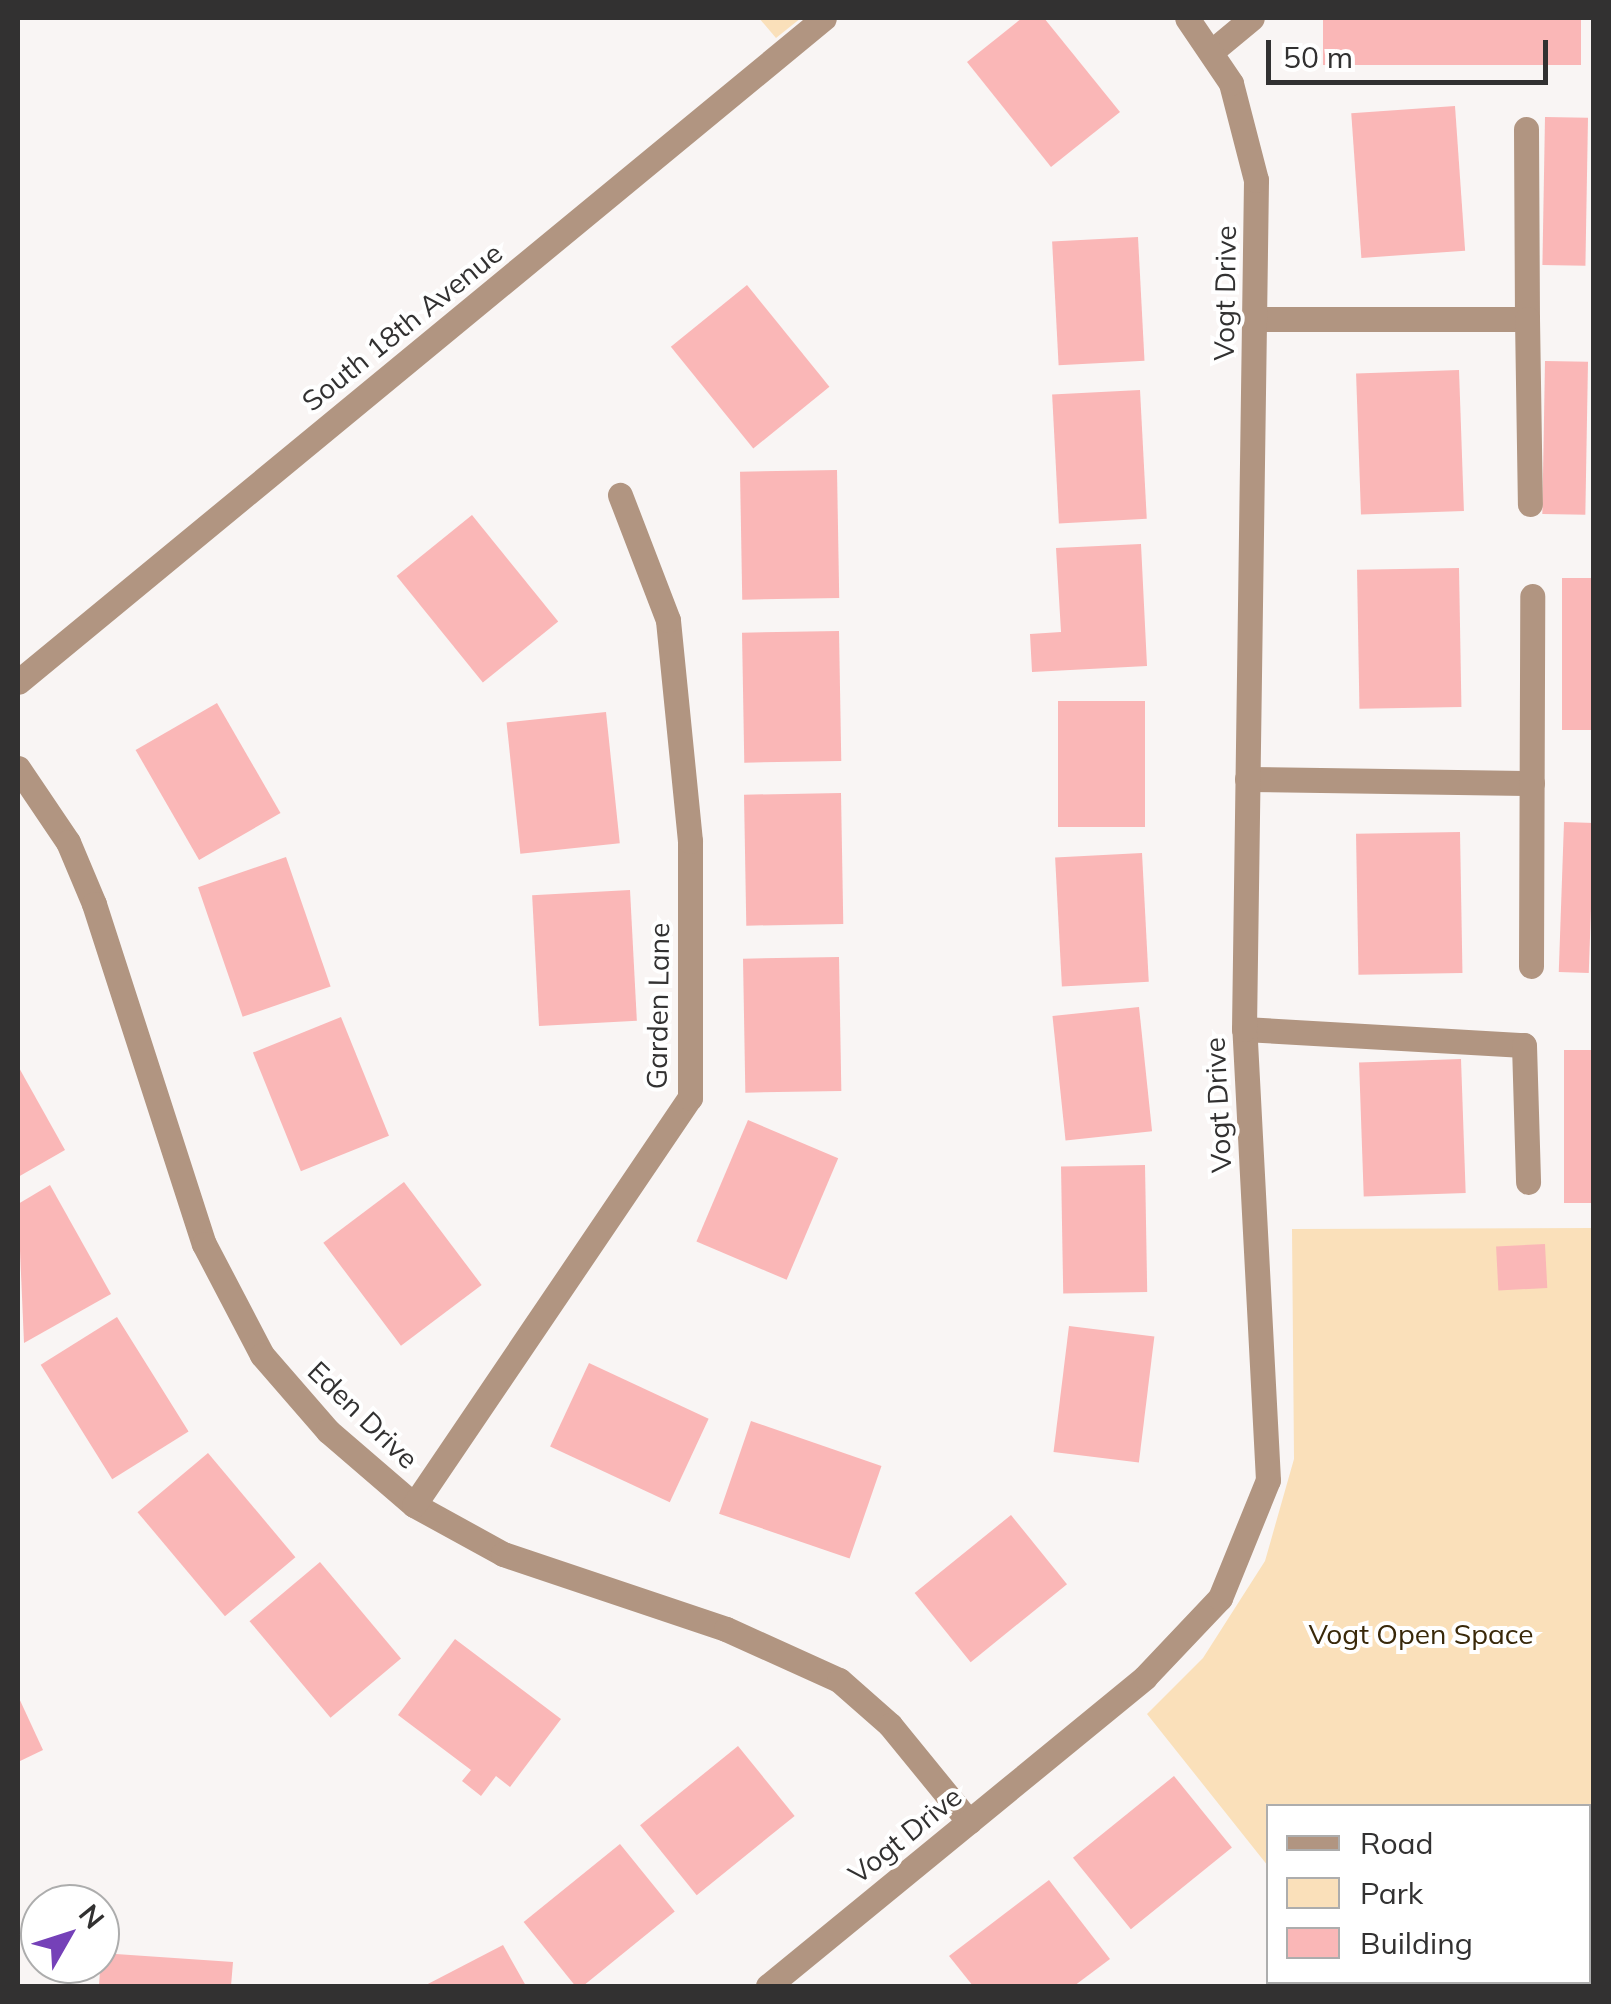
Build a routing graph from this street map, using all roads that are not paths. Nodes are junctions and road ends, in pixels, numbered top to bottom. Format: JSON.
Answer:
{"nodes":[{"id":1,"x":824,"y":18,"type":"edge"},
{"id":2,"x":1187,"y":18,"type":"edge"},
{"id":3,"x":1252,"y":18,"type":"edge"},
{"id":4,"x":1211,"y":52,"type":"junction"},
{"id":5,"x":1526,"y":129,"type":"dead end"},
{"id":6,"x":1254,"y":319,"type":"junction"},
{"id":7,"x":1527,"y":319,"type":"junction"},
{"id":8,"x":620,"y":495,"type":"dead end"},
{"id":9,"x":1530,"y":504,"type":"dead end"},
{"id":10,"x":1532,"y":596,"type":"dead end"},
{"id":11,"x":18,"y":682,"type":"edge"},
{"id":12,"x":18,"y":768,"type":"edge"},
{"id":13,"x":1247,"y":779,"type":"junction"},
{"id":14,"x":1532,"y":783,"type":"junction"},
{"id":15,"x":1531,"y":966,"type":"dead end"},
{"id":16,"x":1244,"y":1029,"type":"junction"},
{"id":17,"x":1528,"y":1182,"type":"dead end"},
{"id":18,"x":414,"y":1505,"type":"junction"},
{"id":19,"x":969,"y":1822,"type":"junction"},
{"id":20,"x":768,"y":1986,"type":"edge"}],
"edges":[{"from":1,"to":11,"type":"street","name":"South 18th Avenue"},
{"from":2,"to":4,"type":"street","name":"Vogt Drive"},
{"from":3,"to":4,"type":"street"},
{"from":4,"to":6,"type":"street","name":"Vogt Drive"},
{"from":5,"to":7,"type":"street"},
{"from":6,"to":7,"type":"street"},
{"from":6,"to":13,"type":"street","name":"Vogt Drive"},
{"from":7,"to":9,"type":"street"},
{"from":8,"to":18,"type":"street","name":"Garden Lane"},
{"from":10,"to":14,"type":"street"},
{"from":12,"to":18,"type":"street","name":"Eden Drive"},
{"from":13,"to":14,"type":"street"},
{"from":13,"to":16,"type":"street","name":"Vogt Drive"},
{"from":14,"to":15,"type":"street"},
{"from":16,"to":17,"type":"street"},
{"from":16,"to":19,"type":"street","name":"Vogt Drive"},
{"from":18,"to":19,"type":"street","name":"Eden Drive"},
{"from":19,"to":20,"type":"street","name":"Vogt Drive"}]}
